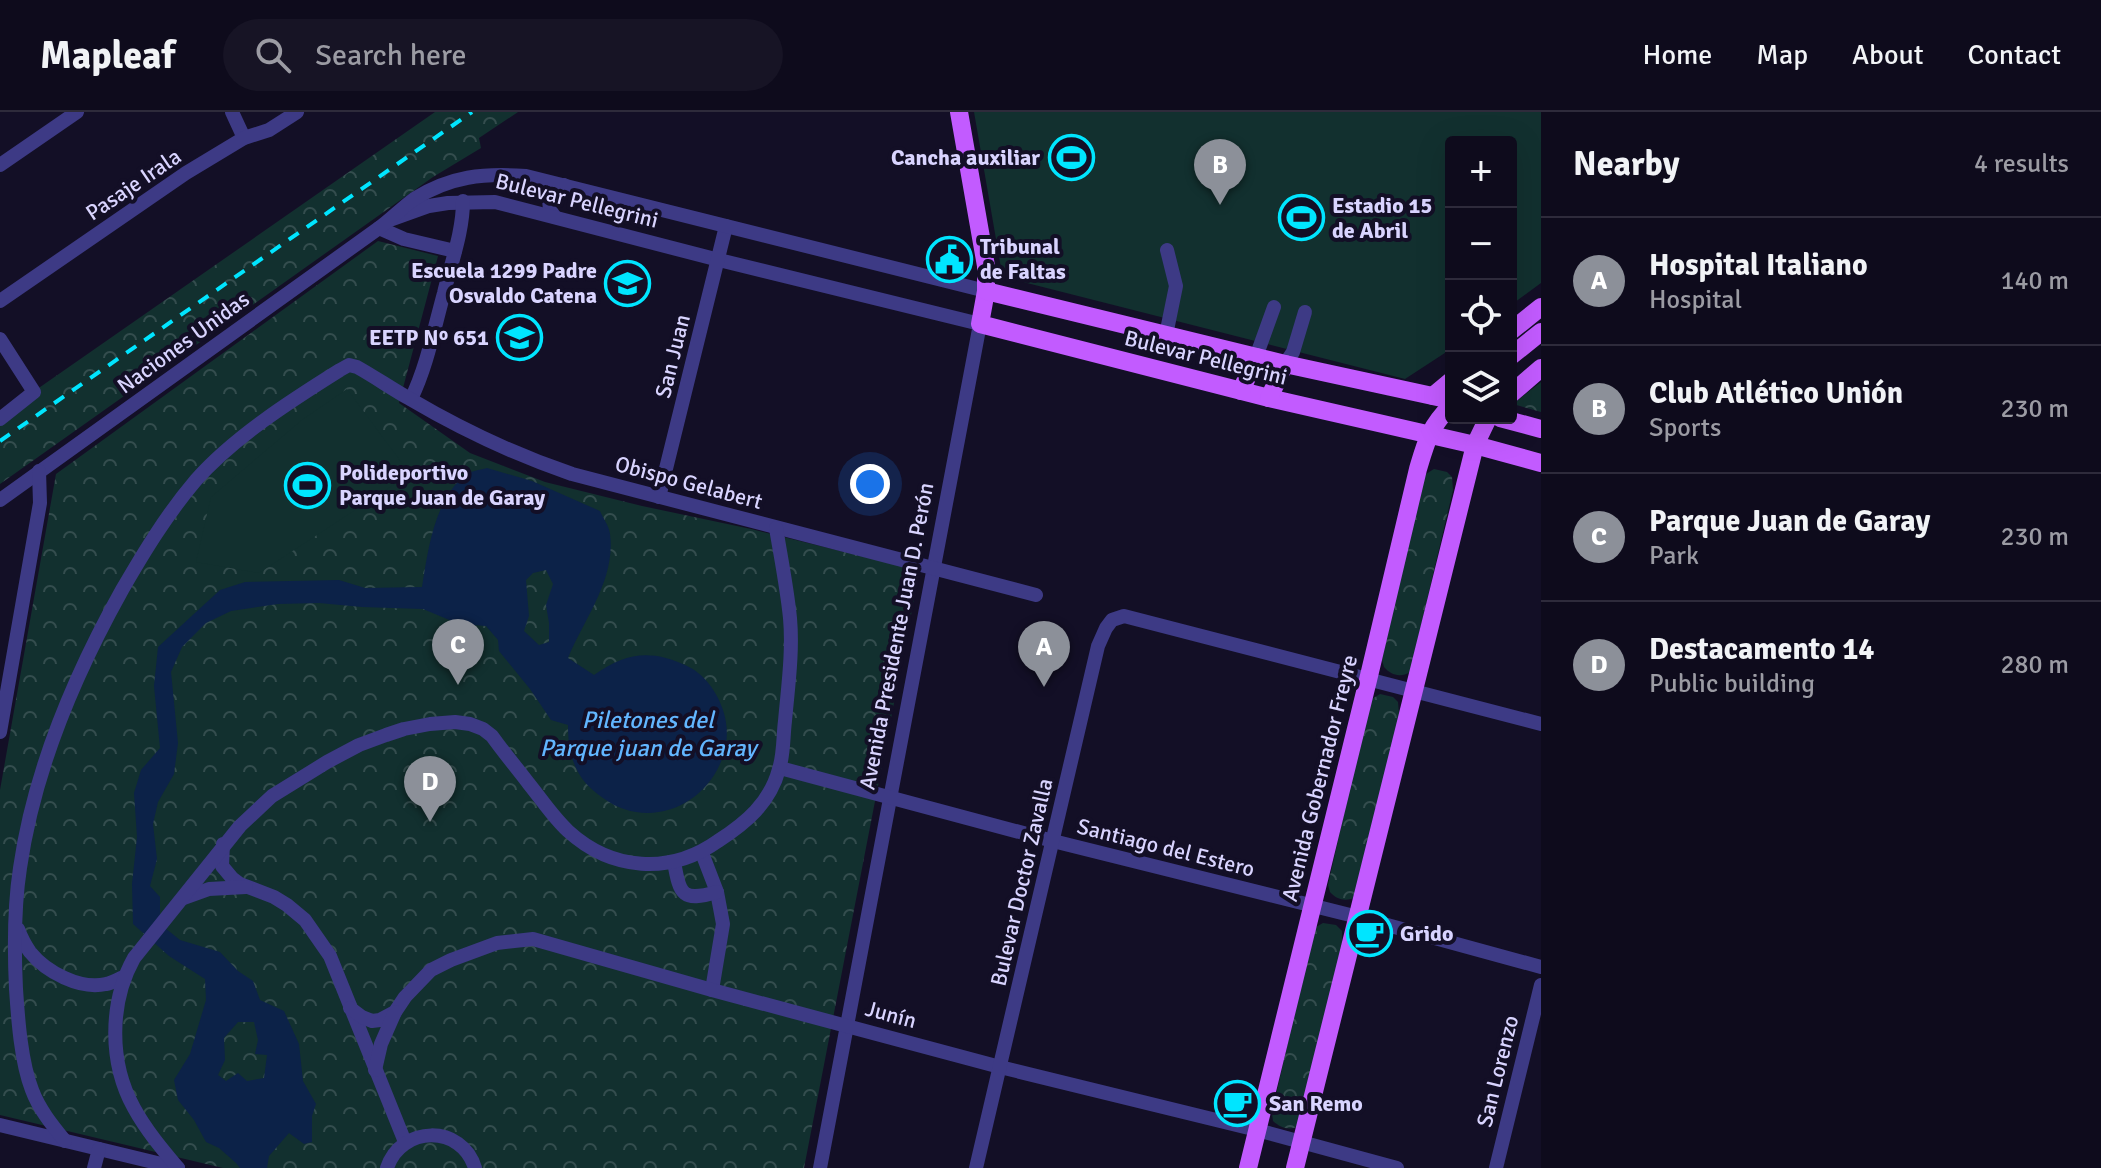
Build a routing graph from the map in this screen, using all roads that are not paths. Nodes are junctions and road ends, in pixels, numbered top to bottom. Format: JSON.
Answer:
{"nodes":[{"id":1,"x":77,"y":112,"type":"edge"},
{"id":2,"x":232,"y":112,"type":"edge"},
{"id":3,"x":297,"y":112,"type":"edge"},
{"id":4,"x":959,"y":112,"type":"edge"},
{"id":5,"x":244,"y":138,"type":"junction"},
{"id":6,"x":0,"y":165,"type":"edge"},
{"id":7,"x":564,"y":185,"type":"junction"},
{"id":8,"x":463,"y":201,"type":"junction"},
{"id":9,"x":555,"y":217,"type":"junction"},
{"id":10,"x":385,"y":224,"type":"junction"},
{"id":11,"x":726,"y":226,"type":"junction"},
{"id":12,"x":1167,"y":250,"type":"dead end"},
{"id":13,"x":455,"y":251,"type":"junction"},
{"id":14,"x":719,"y":260,"type":"junction"},
{"id":15,"x":986,"y":291,"type":"junction"},
{"id":16,"x":0,"y":301,"type":"edge"},
{"id":17,"x":1274,"y":307,"type":"dead end"},
{"id":18,"x":1541,"y":307,"type":"edge"},
{"id":19,"x":1305,"y":312,"type":"dead end"},
{"id":20,"x":980,"y":324,"type":"junction"},
{"id":21,"x":1517,"y":326,"type":"edge"},
{"id":22,"x":1541,"y":332,"type":"edge"},
{"id":23,"x":1166,"y":335,"type":"junction"},
{"id":24,"x":0,"y":339,"type":"edge"},
{"id":25,"x":1516,"y":352,"type":"edge"},
{"id":26,"x":1256,"y":357,"type":"junction"},
{"id":27,"x":1285,"y":364,"type":"junction"},
{"id":28,"x":1541,"y":368,"type":"edge"},
{"id":29,"x":1517,"y":389,"type":"edge"},
{"id":30,"x":1241,"y":391,"type":"junction"},
{"id":31,"x":1269,"y":398,"type":"junction"},
{"id":32,"x":1442,"y":398,"type":"edge"},
{"id":33,"x":411,"y":399,"type":"junction"},
{"id":34,"x":1445,"y":412,"type":"edge"},
{"id":35,"x":0,"y":419,"type":"edge"},
{"id":36,"x":1517,"y":423,"type":"edge"},
{"id":37,"x":1485,"y":424,"type":"edge"},
{"id":38,"x":1541,"y":429,"type":"edge"},
{"id":39,"x":1428,"y":435,"type":"junction"},
{"id":40,"x":1475,"y":445,"type":"junction"},
{"id":41,"x":1541,"y":463,"type":"edge"},
{"id":42,"x":39,"y":471,"type":"junction"},
{"id":43,"x":659,"y":497,"type":"junction"},
{"id":44,"x":0,"y":500,"type":"edge"},
{"id":45,"x":776,"y":528,"type":"junction"},
{"id":46,"x":934,"y":569,"type":"junction"},
{"id":47,"x":1036,"y":595,"type":"dead end"},
{"id":48,"x":1368,"y":680,"type":"junction"},
{"id":49,"x":1414,"y":691,"type":"junction"},
{"id":50,"x":1541,"y":724,"type":"edge"},
{"id":51,"x":0,"y":732,"type":"edge"},
{"id":52,"x":780,"y":768,"type":"junction"},
{"id":53,"x":890,"y":797,"type":"junction"},
{"id":54,"x":1053,"y":841,"type":"junction"},
{"id":55,"x":223,"y":844,"type":"junction"},
{"id":56,"x":702,"y":853,"type":"junction"},
{"id":57,"x":674,"y":862,"type":"junction"},
{"id":58,"x":250,"y":887,"type":"junction"},
{"id":59,"x":717,"y":892,"type":"junction"},
{"id":60,"x":182,"y":899,"type":"junction"},
{"id":61,"x":1313,"y":906,"type":"junction"},
{"id":62,"x":1358,"y":917,"type":"junction"},
{"id":63,"x":15,"y":924,"type":"junction"},
{"id":64,"x":1541,"y":967,"type":"edge"},
{"id":65,"x":124,"y":977,"type":"junction"},
{"id":66,"x":1541,"y":985,"type":"edge"},
{"id":67,"x":712,"y":990,"type":"junction"},
{"id":68,"x":350,"y":1008,"type":"junction"},
{"id":69,"x":395,"y":1012,"type":"junction"},
{"id":70,"x":847,"y":1025,"type":"junction"},
{"id":71,"x":1000,"y":1067,"type":"junction"},
{"id":72,"x":375,"y":1070,"type":"junction"},
{"id":73,"x":0,"y":1125,"type":"edge"},
{"id":74,"x":1257,"y":1130,"type":"junction"},
{"id":75,"x":65,"y":1141,"type":"junction"},
{"id":76,"x":405,"y":1142,"type":"junction"},
{"id":77,"x":1302,"y":1143,"type":"junction"},
{"id":78,"x":99,"y":1149,"type":"junction"},
{"id":79,"x":387,"y":1167,"type":"edge"},
{"id":80,"x":94,"y":1168,"type":"edge"},
{"id":81,"x":178,"y":1168,"type":"edge"},
{"id":82,"x":475,"y":1168,"type":"edge"},
{"id":83,"x":820,"y":1168,"type":"edge"},
{"id":84,"x":976,"y":1168,"type":"edge"},
{"id":85,"x":1248,"y":1168,"type":"edge"},
{"id":86,"x":1295,"y":1168,"type":"edge"},
{"id":87,"x":1397,"y":1168,"type":"edge"},
{"id":88,"x":1496,"y":1168,"type":"edge"}],
"edges":[{"from":1,"to":6,"type":"street"},
{"from":2,"to":5,"type":"street"},
{"from":3,"to":5,"type":"street","name":"Pasaje Irala"},
{"from":4,"to":15,"type":"main road","name":"Avenida Presidente Juan D. Perón"},
{"from":5,"to":16,"type":"street","name":"Pasaje Irala"},
{"from":7,"to":9,"type":"street"},
{"from":7,"to":10,"type":"street","name":"Bulevar Pellegrini"},
{"from":7,"to":11,"type":"street","name":"Bulevar Pellegrini"},
{"from":8,"to":9,"type":"street","name":"Bulevar Pellegrini"},
{"from":8,"to":10,"type":"street","name":"Bulevar Pellegrini"},
{"from":8,"to":13,"type":"street"},
{"from":9,"to":14,"type":"street","name":"Bulevar Pellegrini"},
{"from":10,"to":13,"type":"street"},
{"from":10,"to":42,"type":"street","name":"Naciones Unidas"},
{"from":11,"to":14,"type":"street","name":"San Juan"},
{"from":11,"to":15,"type":"street","name":"Bulevar Pellegrini"},
{"from":12,"to":23,"type":"street"},
{"from":13,"to":33,"type":"street"},
{"from":14,"to":20,"type":"street","name":"Bulevar Pellegrini"},
{"from":14,"to":43,"type":"street","name":"San Juan"},
{"from":15,"to":20,"type":"main road","name":"Avenida Presidente Juan D. Perón"},
{"from":15,"to":23,"type":"main road","name":"Bulevar Pellegrini"},
{"from":17,"to":26,"type":"street"},
{"from":18,"to":21,"type":"main road"},
{"from":19,"to":27,"type":"street"},
{"from":20,"to":30,"type":"main road","name":"Bulevar Pellegrini"},
{"from":20,"to":46,"type":"street","name":"Avenida Presidente Juan D. Perón"},
{"from":22,"to":25,"type":"main road"},
{"from":23,"to":26,"type":"main road","name":"Bulevar Pellegrini"},
{"from":24,"to":35,"type":"street"},
{"from":26,"to":27,"type":"main road","name":"Bulevar Pellegrini"},
{"from":26,"to":30,"type":"main road"},
{"from":27,"to":31,"type":"main road"},
{"from":27,"to":32,"type":"main road","name":"Bulevar Pellegrini"},
{"from":28,"to":29,"type":"main road"},
{"from":30,"to":31,"type":"main road","name":"Bulevar Pellegrini"},
{"from":31,"to":39,"type":"main road","name":"Bulevar Pellegrini"},
{"from":33,"to":43,"type":"street","name":"Obispo Gelabert"},
{"from":33,"to":63,"type":"street","name":"Obispo Gelabert"},
{"from":34,"to":39,"type":"main road","name":"Avenida Gobernador Freyre"},
{"from":36,"to":38,"type":"main road"},
{"from":37,"to":40,"type":"main road"},
{"from":39,"to":40,"type":"main road","name":"Bulevar Pellegrini"},
{"from":39,"to":48,"type":"main road","name":"Avenida Gobernador Freyre"},
{"from":40,"to":41,"type":"main road","name":"Bulevar Pellegrini"},
{"from":40,"to":49,"type":"main road"},
{"from":42,"to":44,"type":"street","name":"Naciones Unidas"},
{"from":42,"to":51,"type":"street"},
{"from":43,"to":45,"type":"street","name":"Obispo Gelabert"},
{"from":45,"to":46,"type":"street","name":"Obispo Gelabert"},
{"from":45,"to":52,"type":"street"},
{"from":46,"to":47,"type":"street","name":"Obispo Gelabert"},
{"from":46,"to":53,"type":"street","name":"Avenida Presidente Juan D. Perón"},
{"from":48,"to":49,"type":"street"},
{"from":48,"to":54,"type":"street","name":"Bulevar Doctor Zavalla"},
{"from":48,"to":61,"type":"main road","name":"Avenida Gobernador Freyre"},
{"from":49,"to":50,"type":"street"},
{"from":49,"to":62,"type":"main road"},
{"from":52,"to":53,"type":"street","name":"Santiago del Estero"},
{"from":52,"to":56,"type":"street"},
{"from":53,"to":54,"type":"street","name":"Santiago del Estero"},
{"from":53,"to":70,"type":"street","name":"Avenida Presidente Juan D. Perón"},
{"from":54,"to":61,"type":"street","name":"Santiago del Estero"},
{"from":54,"to":71,"type":"street","name":"Bulevar Doctor Zavalla"},
{"from":55,"to":57,"type":"street"},
{"from":55,"to":58,"type":"street"},
{"from":55,"to":60,"type":"street"},
{"from":56,"to":57,"type":"street"},
{"from":56,"to":59,"type":"street"},
{"from":57,"to":59,"type":"street"},
{"from":58,"to":60,"type":"street"},
{"from":58,"to":68,"type":"street"},
{"from":59,"to":67,"type":"street"},
{"from":60,"to":65,"type":"street"},
{"from":61,"to":62,"type":"street","name":"Santiago del Estero"},
{"from":61,"to":74,"type":"main road","name":"Avenida Gobernador Freyre"},
{"from":62,"to":64,"type":"street","name":"Santiago del Estero"},
{"from":62,"to":77,"type":"main road"},
{"from":63,"to":65,"type":"street"},
{"from":63,"to":75,"type":"street"},
{"from":65,"to":81,"type":"street"},
{"from":66,"to":88,"type":"street","name":"San Lorenzo"},
{"from":67,"to":69,"type":"street","name":"Junín"},
{"from":67,"to":70,"type":"street","name":"Junín"},
{"from":68,"to":69,"type":"street"},
{"from":68,"to":72,"type":"street"},
{"from":69,"to":72,"type":"street","name":"Junín"},
{"from":70,"to":71,"type":"street","name":"Junín"},
{"from":70,"to":83,"type":"street","name":"Avenida Presidente Juan D. Perón"},
{"from":71,"to":74,"type":"street","name":"Junín"},
{"from":71,"to":84,"type":"street","name":"Bulevar Doctor Zavalla"},
{"from":72,"to":76,"type":"street"},
{"from":73,"to":75,"type":"street"},
{"from":74,"to":77,"type":"street","name":"Junín"},
{"from":74,"to":85,"type":"main road","name":"Avenida Gobernador Freyre"},
{"from":75,"to":78,"type":"street"},
{"from":76,"to":79,"type":"street"},
{"from":76,"to":82,"type":"street"},
{"from":77,"to":86,"type":"main road"},
{"from":77,"to":87,"type":"street","name":"Junín"},
{"from":78,"to":80,"type":"street"},
{"from":78,"to":81,"type":"street"}]}
